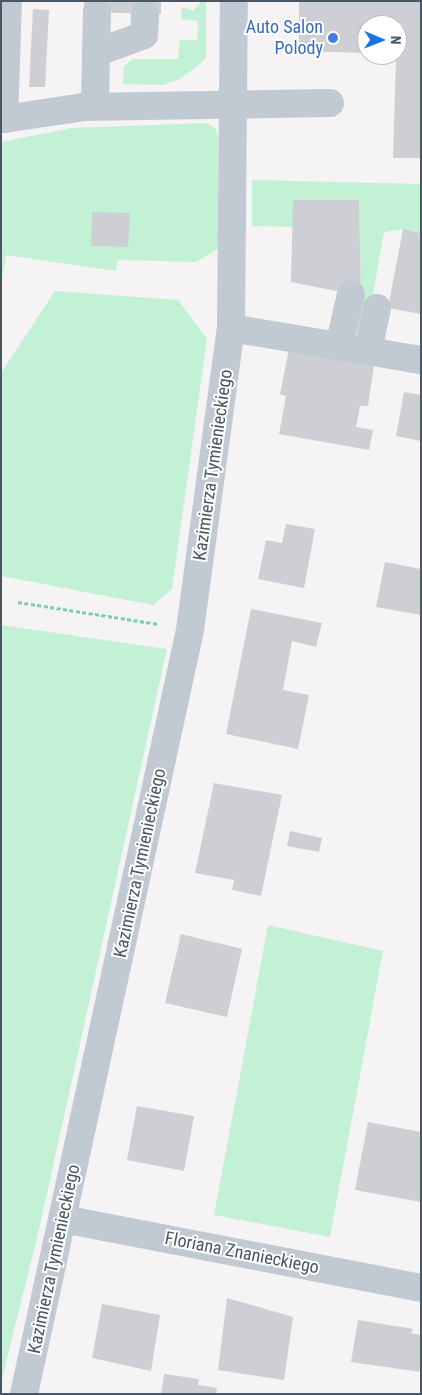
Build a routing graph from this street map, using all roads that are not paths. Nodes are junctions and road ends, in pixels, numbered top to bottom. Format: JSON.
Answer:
{"nodes":[{"id":1,"x":8,"y":1,"type":"edge"},
{"id":2,"x":234,"y":1,"type":"edge"},
{"id":3,"x":97,"y":12,"type":"dead end"},
{"id":4,"x":145,"y":14,"type":"dead end"},
{"id":5,"x":96,"y":53,"type":"junction"},
{"id":6,"x":330,"y":103,"type":"dead end"},
{"id":7,"x":234,"y":104,"type":"junction"},
{"id":8,"x":95,"y":106,"type":"junction"},
{"id":9,"x":351,"y":294,"type":"dead end"},
{"id":10,"x":377,"y":308,"type":"dead end"},
{"id":11,"x":231,"y":328,"type":"junction"},
{"id":12,"x":340,"y":347,"type":"junction"},
{"id":13,"x":368,"y":351,"type":"junction"},
{"id":14,"x":421,"y":360,"type":"edge"},
{"id":15,"x":62,"y":1219,"type":"junction"},
{"id":16,"x":421,"y":1288,"type":"edge"},
{"id":17,"x":24,"y":1394,"type":"edge"}],
"edges":[{"from":1,"to":8,"type":"street"},
{"from":2,"to":7,"type":"street","name":"Kazimierza Tymienieckiego"},
{"from":3,"to":5,"type":"street"},
{"from":4,"to":5,"type":"street"},
{"from":5,"to":8,"type":"street"},
{"from":6,"to":7,"type":"street"},
{"from":7,"to":8,"type":"street"},
{"from":7,"to":11,"type":"street","name":"Kazimierza Tymienieckiego"},
{"from":9,"to":12,"type":"street"},
{"from":10,"to":13,"type":"street"},
{"from":11,"to":12,"type":"street"},
{"from":11,"to":15,"type":"street","name":"Kazimierza Tymienieckiego"},
{"from":12,"to":13,"type":"street"},
{"from":13,"to":14,"type":"street"},
{"from":15,"to":16,"type":"street","name":"Floriana Znanieckiego"},
{"from":15,"to":17,"type":"street","name":"Kazimierza Tymienieckiego"}]}
